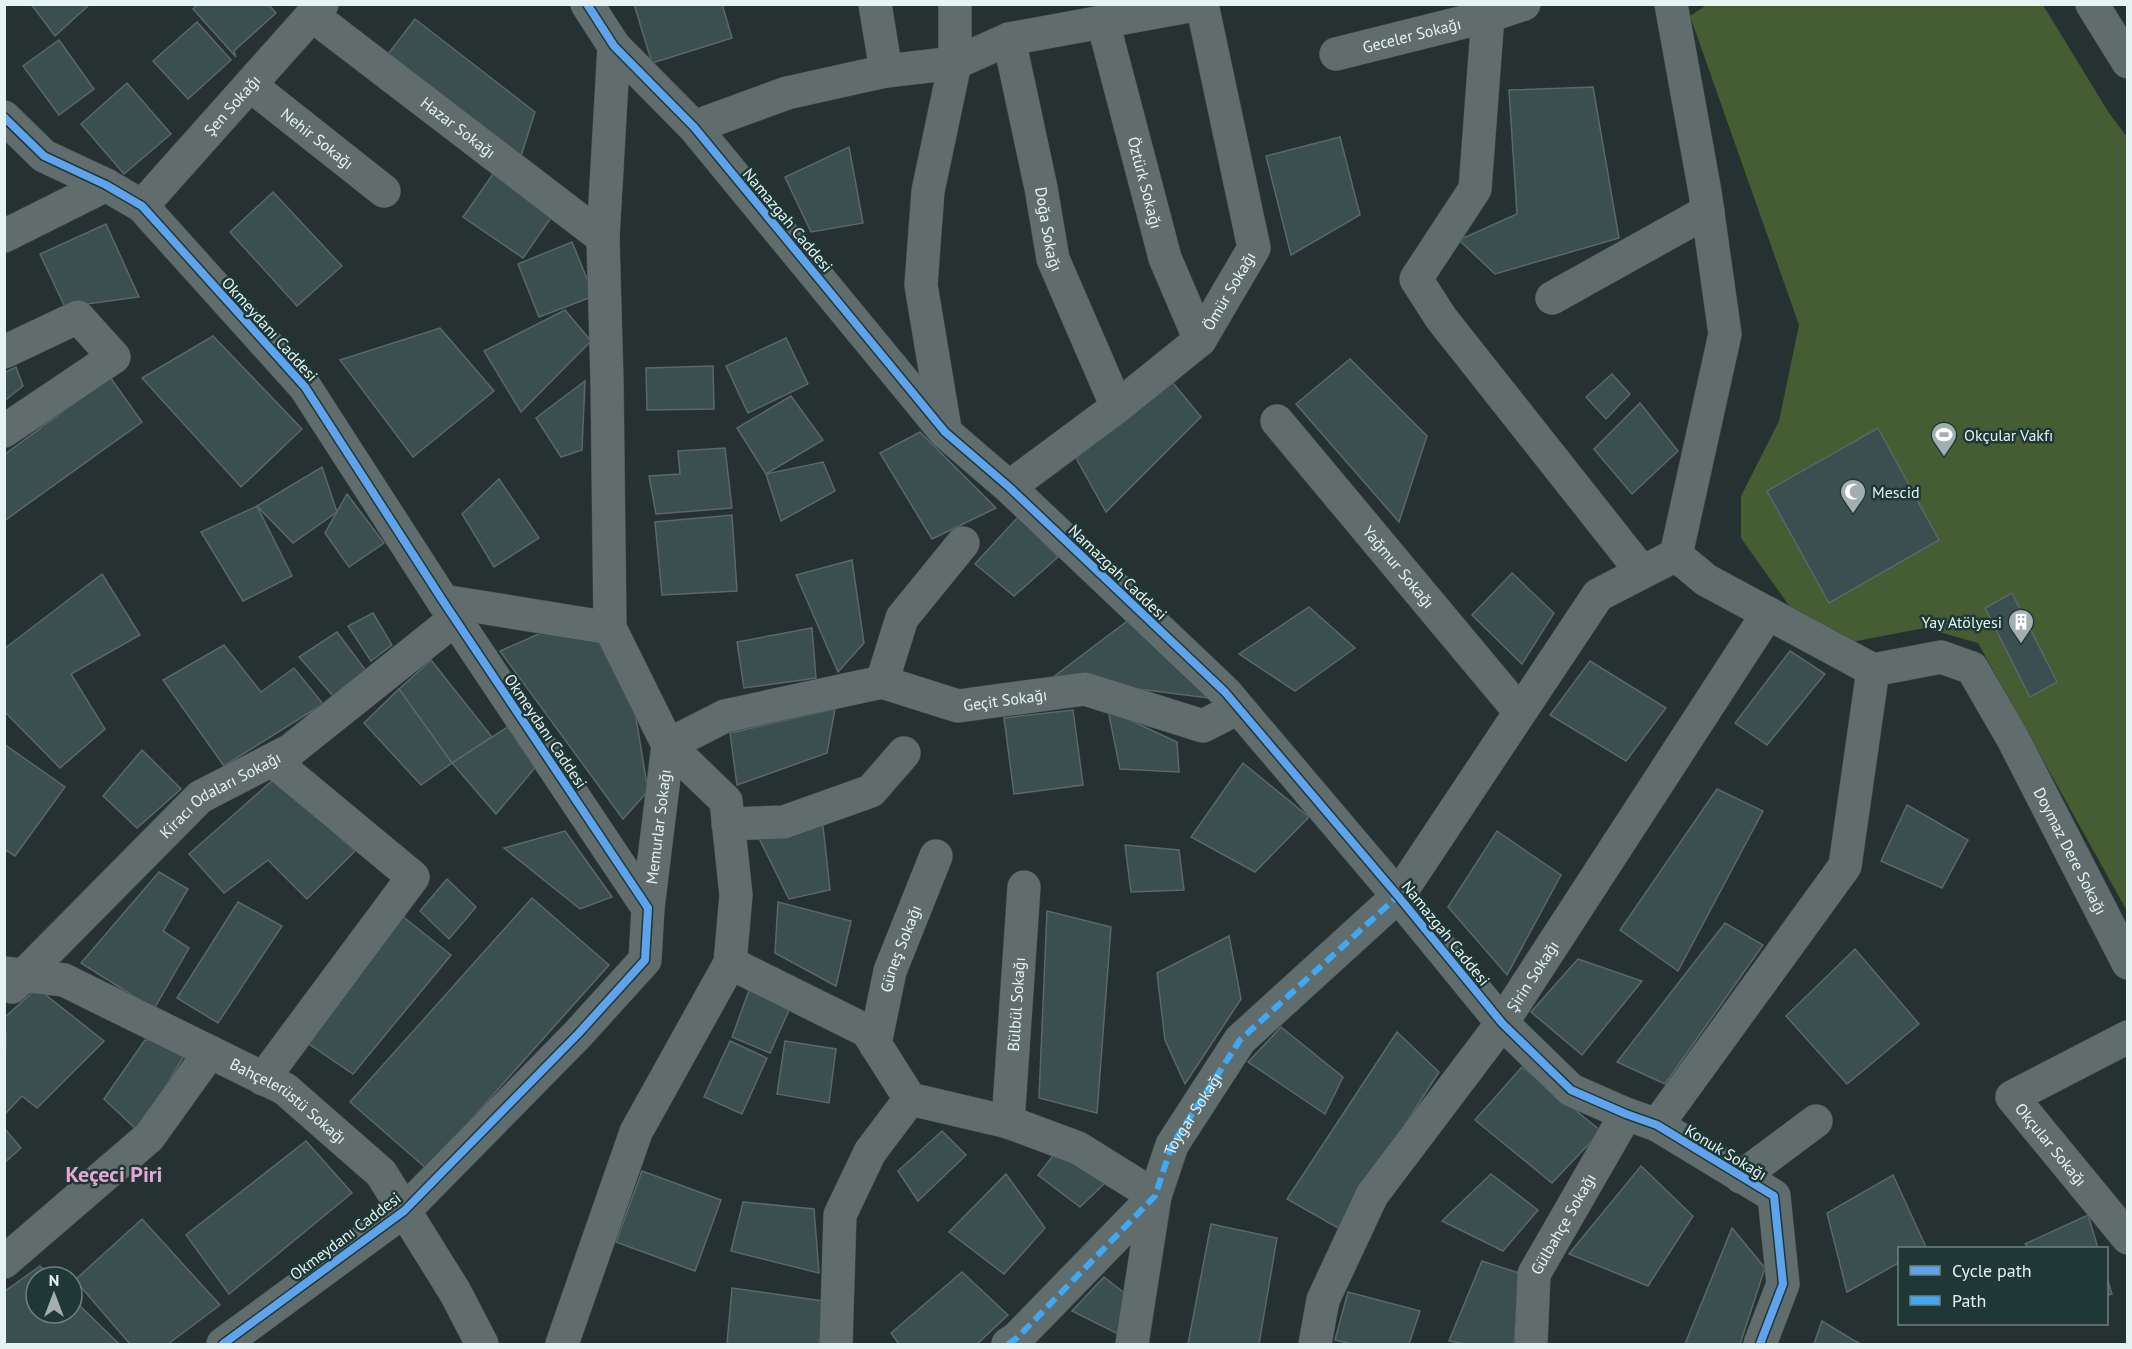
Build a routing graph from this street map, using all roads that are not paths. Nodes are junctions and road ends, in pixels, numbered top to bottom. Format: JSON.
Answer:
{"nodes":[{"id":1,"x":587,"y":4,"type":"edge"},
{"id":2,"x":875,"y":4,"type":"edge"},
{"id":3,"x":955,"y":4,"type":"edge"},
{"id":4,"x":1201,"y":4,"type":"edge"},
{"id":5,"x":1524,"y":4,"type":"edge"},
{"id":6,"x":1671,"y":4,"type":"edge"},
{"id":7,"x":2092,"y":4,"type":"edge"},
{"id":8,"x":317,"y":10,"type":"edge"},
{"id":9,"x":1488,"y":16,"type":"junction"},
{"id":10,"x":1103,"y":22,"type":"junction"},
{"id":11,"x":1009,"y":39,"type":"junction"},
{"id":12,"x":614,"y":46,"type":"junction"},
{"id":13,"x":1336,"y":54,"type":"dead end"},
{"id":14,"x":2127,"y":62,"type":"edge"},
{"id":15,"x":956,"y":63,"type":"junction"},
{"id":16,"x":886,"y":70,"type":"junction"},
{"id":17,"x":250,"y":85,"type":"junction"},
{"id":18,"x":4,"y":117,"type":"edge"},
{"id":19,"x":694,"y":127,"type":"junction"},
{"id":20,"x":106,"y":185,"type":"junction"},
{"id":21,"x":384,"y":191,"type":"dead end"},
{"id":22,"x":142,"y":206,"type":"junction"},
{"id":23,"x":1708,"y":211,"type":"junction"},
{"id":24,"x":4,"y":236,"type":"edge"},
{"id":25,"x":603,"y":238,"type":"junction"},
{"id":26,"x":1552,"y":298,"type":"dead end"},
{"id":27,"x":1200,"y":340,"type":"junction"},
{"id":28,"x":4,"y":352,"type":"edge"},
{"id":29,"x":1117,"y":407,"type":"junction"},
{"id":30,"x":1277,"y":421,"type":"dead end"},
{"id":31,"x":4,"y":431,"type":"edge"},
{"id":32,"x":945,"y":432,"type":"junction"},
{"id":33,"x":1009,"y":487,"type":"junction"},
{"id":34,"x":963,"y":543,"type":"dead end"},
{"id":35,"x":1676,"y":555,"type":"junction"},
{"id":36,"x":1642,"y":572,"type":"junction"},
{"id":37,"x":449,"y":610,"type":"junction"},
{"id":38,"x":1768,"y":613,"type":"junction"},
{"id":39,"x":610,"y":628,"type":"junction"},
{"id":40,"x":1873,"y":670,"type":"junction"},
{"id":41,"x":882,"y":682,"type":"junction"},
{"id":42,"x":1238,"y":708,"type":"junction"},
{"id":43,"x":1520,"y":712,"type":"junction"},
{"id":44,"x":668,"y":745,"type":"junction"},
{"id":45,"x":904,"y":753,"type":"dead end"},
{"id":46,"x":272,"y":760,"type":"junction"},
{"id":47,"x":728,"y":824,"type":"junction"},
{"id":48,"x":936,"y":856,"type":"dead end"},
{"id":49,"x":1024,"y":887,"type":"dead end"},
{"id":50,"x":1398,"y":896,"type":"junction"},
{"id":51,"x":648,"y":908,"type":"junction"},
{"id":52,"x":730,"y":963,"type":"junction"},
{"id":53,"x":2127,"y":963,"type":"edge"},
{"id":54,"x":11,"y":981,"type":"edge"},
{"id":55,"x":1502,"y":1023,"type":"junction"},
{"id":56,"x":2127,"y":1037,"type":"edge"},
{"id":57,"x":875,"y":1044,"type":"junction"},
{"id":58,"x":210,"y":1052,"type":"junction"},
{"id":59,"x":263,"y":1079,"type":"junction"},
{"id":60,"x":910,"y":1099,"type":"junction"},
{"id":61,"x":1626,"y":1114,"type":"junction"},
{"id":62,"x":1816,"y":1121,"type":"dead end"},
{"id":63,"x":1008,"y":1122,"type":"junction"},
{"id":64,"x":1657,"y":1125,"type":"junction"},
{"id":65,"x":1741,"y":1177,"type":"junction"},
{"id":66,"x":1155,"y":1197,"type":"junction"},
{"id":67,"x":404,"y":1211,"type":"junction"},
{"id":68,"x":2127,"y":1238,"type":"edge"},
{"id":69,"x":4,"y":1262,"type":"edge"},
{"id":70,"x":223,"y":1344,"type":"edge"},
{"id":71,"x":482,"y":1344,"type":"edge"},
{"id":72,"x":562,"y":1344,"type":"edge"},
{"id":73,"x":836,"y":1344,"type":"edge"},
{"id":74,"x":1008,"y":1344,"type":"edge"},
{"id":75,"x":1132,"y":1344,"type":"edge"},
{"id":76,"x":1315,"y":1344,"type":"edge"},
{"id":77,"x":1531,"y":1344,"type":"edge"},
{"id":78,"x":1760,"y":1344,"type":"edge"}],
"edges":[{"from":1,"to":12,"type":"street","name":"Namazgah Caddesi"},
{"from":2,"to":16,"type":"street"},
{"from":3,"to":15,"type":"street"},
{"from":4,"to":10,"type":"street"},
{"from":4,"to":27,"type":"street","name":"Ömür Sokağı"},
{"from":5,"to":9,"type":"street","name":"Geceler Sokağı"},
{"from":6,"to":23,"type":"street"},
{"from":7,"to":14,"type":"street"},
{"from":8,"to":17,"type":"street","name":"Şen Sokağı"},
{"from":8,"to":25,"type":"street","name":"Hazar Sokağı"},
{"from":9,"to":13,"type":"street","name":"Geceler Sokağı"},
{"from":9,"to":36,"type":"street"},
{"from":10,"to":11,"type":"street"},
{"from":10,"to":27,"type":"street","name":"Öztürk Sokağı"},
{"from":11,"to":15,"type":"street"},
{"from":11,"to":29,"type":"street","name":"Doğa Sokağı"},
{"from":12,"to":19,"type":"street","name":"Namazgah Caddesi"},
{"from":12,"to":25,"type":"street"},
{"from":15,"to":16,"type":"street"},
{"from":15,"to":32,"type":"street"},
{"from":16,"to":19,"type":"street"},
{"from":17,"to":21,"type":"street","name":"Nehir Sokağı"},
{"from":17,"to":22,"type":"street","name":"Şen Sokağı"},
{"from":18,"to":20,"type":"street","name":"Okmeydanı Caddesi"},
{"from":19,"to":32,"type":"street","name":"Namazgah Caddesi"},
{"from":20,"to":22,"type":"street","name":"Okmeydanı Caddesi"},
{"from":20,"to":24,"type":"street"},
{"from":22,"to":37,"type":"street","name":"Okmeydanı Caddesi"},
{"from":23,"to":26,"type":"street"},
{"from":23,"to":35,"type":"street"},
{"from":25,"to":39,"type":"street"},
{"from":27,"to":29,"type":"street","name":"Ömür Sokağı"},
{"from":28,"to":31,"type":"street"},
{"from":29,"to":33,"type":"street","name":"Ömür Sokağı"},
{"from":30,"to":43,"type":"street","name":"Yağmur Sokağı"},
{"from":32,"to":33,"type":"street","name":"Namazgah Caddesi"},
{"from":33,"to":42,"type":"street","name":"Namazgah Caddesi"},
{"from":34,"to":41,"type":"street"},
{"from":35,"to":36,"type":"street","name":"Toygar Sokağı"},
{"from":35,"to":38,"type":"street"},
{"from":36,"to":43,"type":"street","name":"Toygar Sokağı"},
{"from":37,"to":39,"type":"street"},
{"from":37,"to":46,"type":"street","name":"Kiracı Odaları Sokağı"},
{"from":37,"to":51,"type":"street","name":"Okmeydanı Caddesi"},
{"from":38,"to":40,"type":"street"},
{"from":38,"to":55,"type":"street","name":"Şirin Sokağı"},
{"from":39,"to":44,"type":"street"},
{"from":40,"to":53,"type":"street","name":"Doymaz Dere Sokağı"},
{"from":40,"to":64,"type":"street"},
{"from":41,"to":42,"type":"street","name":"Geçit Sokağı"},
{"from":41,"to":44,"type":"street","name":"Geçit Sokağı"},
{"from":42,"to":50,"type":"street","name":"Namazgah Caddesi"},
{"from":43,"to":50,"type":"street","name":"Toygar Sokağı"},
{"from":44,"to":47,"type":"street"},
{"from":44,"to":51,"type":"street","name":"Memurlar Sokağı"},
{"from":45,"to":47,"type":"street"},
{"from":46,"to":54,"type":"street","name":"Kiracı Odaları Sokağı"},
{"from":46,"to":59,"type":"street"},
{"from":47,"to":52,"type":"street"},
{"from":48,"to":57,"type":"street","name":"Güneş Sokağı"},
{"from":49,"to":63,"type":"street","name":"Bülbül Sokağı"},
{"from":50,"to":55,"type":"street","name":"Namazgah Caddesi"},
{"from":50,"to":66,"type":"street","name":"Toygar Sokağı"},
{"from":51,"to":67,"type":"street","name":"Okmeydanı Caddesi"},
{"from":52,"to":57,"type":"street"},
{"from":52,"to":72,"type":"street"},
{"from":54,"to":58,"type":"street","name":"Bahçelerüstü Sokağı"},
{"from":55,"to":61,"type":"street","name":"Namazgah Caddesi"},
{"from":55,"to":76,"type":"street","name":"Şirin Sokağı"},
{"from":56,"to":68,"type":"street","name":"Okçular Sokağı"},
{"from":57,"to":60,"type":"street"},
{"from":58,"to":59,"type":"street","name":"Bahçelerüstü Sokağı"},
{"from":58,"to":69,"type":"street"},
{"from":59,"to":67,"type":"street","name":"Bahçelerüstü Sokağı"},
{"from":60,"to":63,"type":"street"},
{"from":60,"to":73,"type":"street"},
{"from":61,"to":64,"type":"street","name":"Namazgah Caddesi"},
{"from":61,"to":77,"type":"street","name":"Gülbahçe Sokağı"},
{"from":62,"to":65,"type":"street"},
{"from":63,"to":66,"type":"street"},
{"from":64,"to":65,"type":"street","name":"Konuk Sokağı"},
{"from":65,"to":78,"type":"street","name":"Konuk Sokağı"},
{"from":66,"to":74,"type":"street","name":"Toygar Sokağı"},
{"from":66,"to":75,"type":"street"},
{"from":67,"to":70,"type":"street","name":"Okmeydanı Caddesi"},
{"from":67,"to":71,"type":"street","name":"Bahçelerüstü Sokağı"}]}
